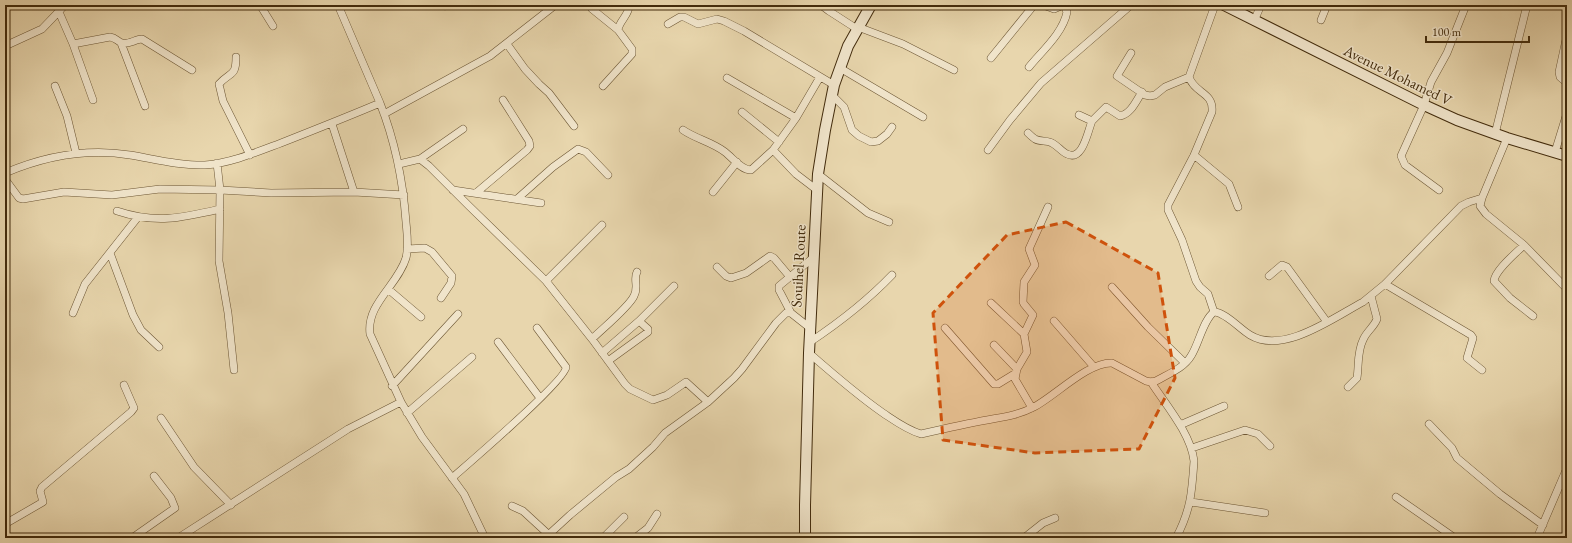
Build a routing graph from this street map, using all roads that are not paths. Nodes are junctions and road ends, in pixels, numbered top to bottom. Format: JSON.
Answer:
{"nodes":[{"id":1,"x":65,"y":5,"type":"edge"},
{"id":2,"x":260,"y":5,"type":"edge"},
{"id":3,"x":338,"y":5,"type":"edge"},
{"id":4,"x":590,"y":5,"type":"edge"},
{"id":5,"x":629,"y":5,"type":"edge"},
{"id":6,"x":821,"y":5,"type":"edge"},
{"id":7,"x":871,"y":5,"type":"edge"},
{"id":8,"x":1034,"y":5,"type":"edge"},
{"id":9,"x":1043,"y":5,"type":"edge"},
{"id":10,"x":1063,"y":5,"type":"edge"},
{"id":11,"x":1131,"y":5,"type":"edge"},
{"id":12,"x":1215,"y":5,"type":"edge"},
{"id":13,"x":1224,"y":5,"type":"edge"},
{"id":14,"x":1261,"y":5,"type":"edge"},
{"id":15,"x":1327,"y":5,"type":"edge"},
{"id":16,"x":1466,"y":5,"type":"edge"},
{"id":17,"x":1527,"y":5,"type":"edge"},
{"id":18,"x":554,"y":6,"type":"edge"},
{"id":19,"x":59,"y":12,"type":"junction"},
{"id":20,"x":1321,"y":20,"type":"dead end"},
{"id":21,"x":1254,"y":21,"type":"junction"},
{"id":22,"x":668,"y":24,"type":"dead end"},
{"id":23,"x":273,"y":26,"type":"dead end"},
{"id":24,"x":858,"y":28,"type":"junction"},
{"id":25,"x":618,"y":30,"type":"junction"},
{"id":26,"x":1567,"y":35,"type":"edge"},
{"id":27,"x":121,"y":43,"type":"junction"},
{"id":28,"x":73,"y":44,"type":"junction"},
{"id":29,"x":507,"y":44,"type":"junction"},
{"id":30,"x":5,"y":46,"type":"edge"},
{"id":31,"x":1131,"y":53,"type":"dead end"},
{"id":32,"x":236,"y":57,"type":"dead end"},
{"id":33,"x":992,"y":58,"type":"dead end"},
{"id":34,"x":1029,"y":67,"type":"dead end"},
{"id":35,"x":840,"y":68,"type":"junction"},
{"id":36,"x":192,"y":70,"type":"dead end"},
{"id":37,"x":954,"y":70,"type":"dead end"},
{"id":38,"x":820,"y":77,"type":"junction"},
{"id":39,"x":1189,"y":77,"type":"junction"},
{"id":40,"x":727,"y":78,"type":"dead end"},
{"id":41,"x":1567,"y":83,"type":"edge"},
{"id":42,"x":834,"y":85,"type":"junction"},
{"id":43,"x":56,"y":86,"type":"dead end"},
{"id":44,"x":604,"y":86,"type":"dead end"},
{"id":45,"x":1142,"y":92,"type":"junction"},
{"id":46,"x":832,"y":95,"type":"junction"},
{"id":47,"x":93,"y":100,"type":"dead end"},
{"id":48,"x":503,"y":100,"type":"dead end"},
{"id":49,"x":380,"y":103,"type":"junction"},
{"id":50,"x":1424,"y":105,"type":"junction"},
{"id":51,"x":145,"y":106,"type":"dead end"},
{"id":52,"x":742,"y":112,"type":"dead end"},
{"id":53,"x":1567,"y":113,"type":"edge"},
{"id":54,"x":384,"y":114,"type":"junction"},
{"id":55,"x":1079,"y":115,"type":"dead end"},
{"id":56,"x":923,"y":117,"type":"dead end"},
{"id":57,"x":796,"y":118,"type":"junction"},
{"id":58,"x":1092,"y":121,"type":"junction"},
{"id":59,"x":332,"y":124,"type":"junction"},
{"id":60,"x":574,"y":126,"type":"dead end"},
{"id":61,"x":892,"y":128,"type":"dead end"},
{"id":62,"x":463,"y":129,"type":"dead end"},
{"id":63,"x":683,"y":130,"type":"dead end"},
{"id":64,"x":1028,"y":133,"type":"dead end"},
{"id":65,"x":1496,"y":134,"type":"junction"},
{"id":66,"x":1507,"y":138,"type":"junction"},
{"id":67,"x":779,"y":142,"type":"junction"},
{"id":68,"x":773,"y":150,"type":"junction"},
{"id":69,"x":988,"y":150,"type":"dead end"},
{"id":70,"x":1555,"y":152,"type":"junction"},
{"id":71,"x":76,"y":153,"type":"junction"},
{"id":72,"x":250,"y":155,"type":"junction"},
{"id":73,"x":1194,"y":155,"type":"junction"},
{"id":74,"x":1567,"y":156,"type":"edge"},
{"id":75,"x":420,"y":159,"type":"junction"},
{"id":76,"x":737,"y":162,"type":"junction"},
{"id":77,"x":217,"y":163,"type":"junction"},
{"id":78,"x":399,"y":164,"type":"junction"},
{"id":79,"x":5,"y":173,"type":"edge"},
{"id":80,"x":818,"y":174,"type":"junction"},
{"id":81,"x":608,"y":175,"type":"dead end"},
{"id":82,"x":5,"y":179,"type":"edge"},
{"id":83,"x":220,"y":190,"type":"junction"},
{"id":84,"x":817,"y":190,"type":"junction"},
{"id":85,"x":1439,"y":190,"type":"dead end"},
{"id":86,"x":354,"y":192,"type":"junction"},
{"id":87,"x":455,"y":192,"type":"junction"},
{"id":88,"x":713,"y":192,"type":"dead end"},
{"id":89,"x":476,"y":193,"type":"junction"},
{"id":90,"x":404,"y":195,"type":"junction"},
{"id":91,"x":1482,"y":198,"type":"junction"},
{"id":92,"x":517,"y":199,"type":"junction"},
{"id":93,"x":541,"y":203,"type":"dead end"},
{"id":94,"x":1048,"y":207,"type":"dead end"},
{"id":95,"x":1238,"y":207,"type":"dead end"},
{"id":96,"x":220,"y":208,"type":"junction"},
{"id":97,"x":117,"y":212,"type":"dead end"},
{"id":98,"x":138,"y":217,"type":"junction"},
{"id":99,"x":889,"y":222,"type":"dead end"},
{"id":100,"x":602,"y":225,"type":"dead end"},
{"id":101,"x":1524,"y":245,"type":"junction"},
{"id":102,"x":407,"y":249,"type":"junction"},
{"id":103,"x":110,"y":252,"type":"junction"},
{"id":104,"x":814,"y":257,"type":"junction"},
{"id":105,"x":717,"y":267,"type":"dead end"},
{"id":106,"x":637,"y":272,"type":"dead end"},
{"id":107,"x":892,"y":275,"type":"dead end"},
{"id":108,"x":1269,"y":276,"type":"dead end"},
{"id":109,"x":790,"y":277,"type":"junction"},
{"id":110,"x":546,"y":281,"type":"junction"},
{"id":111,"x":1385,"y":284,"type":"junction"},
{"id":112,"x":674,"y":286,"type":"dead end"},
{"id":113,"x":1112,"y":287,"type":"dead end"},
{"id":114,"x":388,"y":289,"type":"junction"},
{"id":115,"x":1567,"y":289,"type":"edge"},
{"id":116,"x":1370,"y":296,"type":"junction"},
{"id":117,"x":441,"y":298,"type":"dead end"},
{"id":118,"x":991,"y":304,"type":"dead end"},
{"id":119,"x":1214,"y":312,"type":"junction"},
{"id":120,"x":72,"y":313,"type":"dead end"},
{"id":121,"x":791,"y":313,"type":"junction"},
{"id":122,"x":458,"y":314,"type":"dead end"},
{"id":123,"x":1533,"y":316,"type":"dead end"},
{"id":124,"x":420,"y":317,"type":"dead end"},
{"id":125,"x":639,"y":321,"type":"junction"},
{"id":126,"x":1054,"y":321,"type":"dead end"},
{"id":127,"x":1327,"y":322,"type":"junction"},
{"id":128,"x":537,"y":328,"type":"dead end"},
{"id":129,"x":810,"y":328,"type":"junction"},
{"id":130,"x":945,"y":328,"type":"dead end"},
{"id":131,"x":1024,"y":334,"type":"junction"},
{"id":132,"x":592,"y":339,"type":"junction"},
{"id":133,"x":498,"y":342,"type":"dead end"},
{"id":134,"x":994,"y":345,"type":"dead end"},
{"id":135,"x":159,"y":347,"type":"dead end"},
{"id":136,"x":810,"y":347,"type":"junction"},
{"id":137,"x":602,"y":353,"type":"junction"},
{"id":138,"x":472,"y":357,"type":"dead end"},
{"id":139,"x":608,"y":361,"type":"junction"},
{"id":140,"x":1185,"y":363,"type":"junction"},
{"id":141,"x":1094,"y":367,"type":"junction"},
{"id":142,"x":234,"y":370,"type":"dead end"},
{"id":143,"x":1482,"y":370,"type":"dead end"},
{"id":144,"x":1016,"y":371,"type":"junction"},
{"id":145,"x":1151,"y":382,"type":"junction"},
{"id":146,"x":124,"y":385,"type":"dead end"},
{"id":147,"x":392,"y":386,"type":"junction"},
{"id":148,"x":1348,"y":387,"type":"dead end"},
{"id":149,"x":540,"y":398,"type":"junction"},
{"id":150,"x":400,"y":402,"type":"junction"},
{"id":151,"x":708,"y":402,"type":"junction"},
{"id":152,"x":1224,"y":406,"type":"dead end"},
{"id":153,"x":1032,"y":408,"type":"junction"},
{"id":154,"x":407,"y":413,"type":"junction"},
{"id":155,"x":161,"y":418,"type":"dead end"},
{"id":156,"x":1429,"y":424,"type":"dead end"},
{"id":157,"x":1180,"y":425,"type":"junction"},
{"id":158,"x":1270,"y":446,"type":"dead end"},
{"id":159,"x":1192,"y":448,"type":"junction"},
{"id":160,"x":1566,"y":471,"type":"edge"},
{"id":161,"x":154,"y":476,"type":"dead end"},
{"id":162,"x":452,"y":478,"type":"junction"},
{"id":163,"x":1396,"y":497,"type":"dead end"},
{"id":164,"x":1191,"y":502,"type":"junction"},
{"id":165,"x":231,"y":505,"type":"junction"},
{"id":166,"x":512,"y":506,"type":"dead end"},
{"id":167,"x":1265,"y":513,"type":"dead end"},
{"id":168,"x":657,"y":514,"type":"dead end"},
{"id":169,"x":624,"y":517,"type":"dead end"},
{"id":170,"x":1055,"y":518,"type":"dead end"},
{"id":171,"x":5,"y":524,"type":"edge"},
{"id":172,"x":1543,"y":525,"type":"junction"},
{"id":173,"x":546,"y":536,"type":"edge"},
{"id":174,"x":132,"y":538,"type":"edge"},
{"id":175,"x":178,"y":538,"type":"edge"},
{"id":176,"x":485,"y":538,"type":"edge"},
{"id":177,"x":603,"y":538,"type":"edge"},
{"id":178,"x":635,"y":538,"type":"edge"},
{"id":179,"x":805,"y":538,"type":"edge"},
{"id":180,"x":1024,"y":538,"type":"edge"},
{"id":181,"x":1176,"y":538,"type":"edge"},
{"id":182,"x":1455,"y":538,"type":"edge"},
{"id":183,"x":1538,"y":538,"type":"edge"}],
"edges":[{"from":1,"to":19,"type":"street"},
{"from":2,"to":23,"type":"street"},
{"from":3,"to":49,"type":"street"},
{"from":4,"to":25,"type":"street"},
{"from":5,"to":25,"type":"street"},
{"from":6,"to":24,"type":"street"},
{"from":7,"to":24,"type":"main road","name":"Souihel Route"},
{"from":8,"to":33,"type":"street"},
{"from":9,"to":10,"type":"street"},
{"from":10,"to":34,"type":"street"},
{"from":11,"to":69,"type":"street"},
{"from":12,"to":39,"type":"street"},
{"from":13,"to":21,"type":"main road","name":"Avenue Mohamed V"},
{"from":14,"to":21,"type":"street"},
{"from":15,"to":20,"type":"street"},
{"from":16,"to":50,"type":"street"},
{"from":17,"to":65,"type":"street"},
{"from":18,"to":29,"type":"street"},
{"from":19,"to":28,"type":"street"},
{"from":19,"to":30,"type":"street"},
{"from":21,"to":50,"type":"main road","name":"Avenue Mohamed V"},
{"from":22,"to":38,"type":"street"},
{"from":24,"to":35,"type":"main road","name":"Souihel Route"},
{"from":24,"to":37,"type":"street"},
{"from":25,"to":44,"type":"street"},
{"from":26,"to":41,"type":"street"},
{"from":27,"to":28,"type":"street"},
{"from":27,"to":36,"type":"street"},
{"from":27,"to":51,"type":"street"},
{"from":28,"to":47,"type":"street"},
{"from":29,"to":54,"type":"street"},
{"from":29,"to":60,"type":"street"},
{"from":31,"to":45,"type":"street"},
{"from":32,"to":72,"type":"street"},
{"from":35,"to":42,"type":"main road","name":"Souihel Route"},
{"from":35,"to":56,"type":"street"},
{"from":38,"to":42,"type":"street"},
{"from":38,"to":57,"type":"street"},
{"from":39,"to":45,"type":"street"},
{"from":39,"to":73,"type":"street"},
{"from":40,"to":57,"type":"street"},
{"from":42,"to":46,"type":"main road","name":"Souihel Route"},
{"from":43,"to":71,"type":"street"},
{"from":45,"to":58,"type":"street"},
{"from":46,"to":61,"type":"street"},
{"from":46,"to":80,"type":"main road","name":"Souihel Route"},
{"from":48,"to":89,"type":"street"},
{"from":49,"to":54,"type":"street"},
{"from":49,"to":59,"type":"street"},
{"from":50,"to":65,"type":"main road","name":"Avenue Mohamed V"},
{"from":50,"to":85,"type":"street"},
{"from":52,"to":67,"type":"street"},
{"from":53,"to":70,"type":"street"},
{"from":54,"to":78,"type":"street"},
{"from":55,"to":58,"type":"street"},
{"from":57,"to":67,"type":"street"},
{"from":58,"to":64,"type":"street"},
{"from":59,"to":72,"type":"street"},
{"from":59,"to":86,"type":"street"},
{"from":62,"to":75,"type":"street"},
{"from":63,"to":76,"type":"street"},
{"from":65,"to":66,"type":"main road","name":"Avenue Mohamed V"},
{"from":66,"to":70,"type":"main road","name":"Avenue Mohamed V"},
{"from":66,"to":91,"type":"street"},
{"from":67,"to":68,"type":"street"},
{"from":68,"to":76,"type":"street"},
{"from":68,"to":84,"type":"street"},
{"from":70,"to":74,"type":"main road","name":"Avenue Mohamed V"},
{"from":71,"to":77,"type":"street"},
{"from":71,"to":79,"type":"street"},
{"from":72,"to":77,"type":"street"},
{"from":73,"to":95,"type":"street"},
{"from":73,"to":119,"type":"street"},
{"from":75,"to":78,"type":"street"},
{"from":75,"to":87,"type":"street"},
{"from":76,"to":88,"type":"street"},
{"from":77,"to":83,"type":"street"},
{"from":78,"to":90,"type":"street"},
{"from":80,"to":84,"type":"main road","name":"Souihel Route"},
{"from":80,"to":99,"type":"street"},
{"from":81,"to":92,"type":"street"},
{"from":82,"to":83,"type":"street"},
{"from":83,"to":86,"type":"street"},
{"from":83,"to":96,"type":"street"},
{"from":84,"to":104,"type":"main road","name":"Souihel Route"},
{"from":86,"to":90,"type":"street"},
{"from":87,"to":89,"type":"street"},
{"from":87,"to":110,"type":"street"},
{"from":89,"to":92,"type":"street"},
{"from":90,"to":102,"type":"street"},
{"from":91,"to":101,"type":"street"},
{"from":91,"to":111,"type":"street"},
{"from":92,"to":93,"type":"street"},
{"from":94,"to":131,"type":"street"},
{"from":96,"to":98,"type":"street"},
{"from":96,"to":142,"type":"street"},
{"from":97,"to":98,"type":"street"},
{"from":98,"to":103,"type":"street"},
{"from":100,"to":110,"type":"street"},
{"from":101,"to":115,"type":"street"},
{"from":101,"to":123,"type":"street"},
{"from":102,"to":114,"type":"street"},
{"from":102,"to":117,"type":"street"},
{"from":103,"to":120,"type":"street"},
{"from":103,"to":135,"type":"street"},
{"from":104,"to":109,"type":"street"},
{"from":104,"to":129,"type":"main road","name":"Souihel Route"},
{"from":105,"to":109,"type":"street"},
{"from":106,"to":132,"type":"street"},
{"from":107,"to":136,"type":"street"},
{"from":108,"to":127,"type":"street"},
{"from":109,"to":121,"type":"street"},
{"from":110,"to":132,"type":"street"},
{"from":111,"to":116,"type":"street"},
{"from":111,"to":143,"type":"street"},
{"from":112,"to":125,"type":"street"},
{"from":113,"to":140,"type":"street"},
{"from":114,"to":124,"type":"street"},
{"from":114,"to":147,"type":"street"},
{"from":116,"to":127,"type":"street"},
{"from":116,"to":148,"type":"street"},
{"from":118,"to":131,"type":"street"},
{"from":119,"to":127,"type":"street"},
{"from":119,"to":140,"type":"street"},
{"from":121,"to":129,"type":"street"},
{"from":121,"to":151,"type":"street"},
{"from":122,"to":147,"type":"street"},
{"from":125,"to":137,"type":"street"},
{"from":125,"to":139,"type":"street"},
{"from":126,"to":141,"type":"street"},
{"from":128,"to":149,"type":"street"},
{"from":129,"to":136,"type":"main road","name":"Souihel Route"},
{"from":130,"to":144,"type":"street"},
{"from":131,"to":144,"type":"street"},
{"from":132,"to":137,"type":"street"},
{"from":133,"to":149,"type":"street"},
{"from":134,"to":144,"type":"street"},
{"from":136,"to":153,"type":"street"},
{"from":136,"to":179,"type":"main road","name":"Souihel Route"},
{"from":137,"to":139,"type":"street"},
{"from":138,"to":154,"type":"street"},
{"from":139,"to":151,"type":"street"},
{"from":140,"to":145,"type":"street"},
{"from":141,"to":145,"type":"street"},
{"from":141,"to":153,"type":"street"},
{"from":144,"to":153,"type":"street"},
{"from":145,"to":157,"type":"street"},
{"from":146,"to":171,"type":"street"},
{"from":147,"to":150,"type":"street"},
{"from":149,"to":162,"type":"street"},
{"from":150,"to":154,"type":"street"},
{"from":150,"to":165,"type":"street"},
{"from":151,"to":173,"type":"street"},
{"from":152,"to":157,"type":"street"},
{"from":154,"to":162,"type":"street"},
{"from":155,"to":165,"type":"street"},
{"from":156,"to":172,"type":"street"},
{"from":157,"to":159,"type":"street"},
{"from":158,"to":159,"type":"street"},
{"from":159,"to":164,"type":"street"},
{"from":160,"to":172,"type":"street"},
{"from":161,"to":174,"type":"street"},
{"from":162,"to":176,"type":"street"},
{"from":163,"to":182,"type":"street"},
{"from":164,"to":167,"type":"street"},
{"from":164,"to":181,"type":"street"},
{"from":165,"to":175,"type":"street"},
{"from":166,"to":173,"type":"street"},
{"from":168,"to":178,"type":"street"},
{"from":169,"to":177,"type":"street"},
{"from":170,"to":180,"type":"street"},
{"from":172,"to":183,"type":"street"}]}
